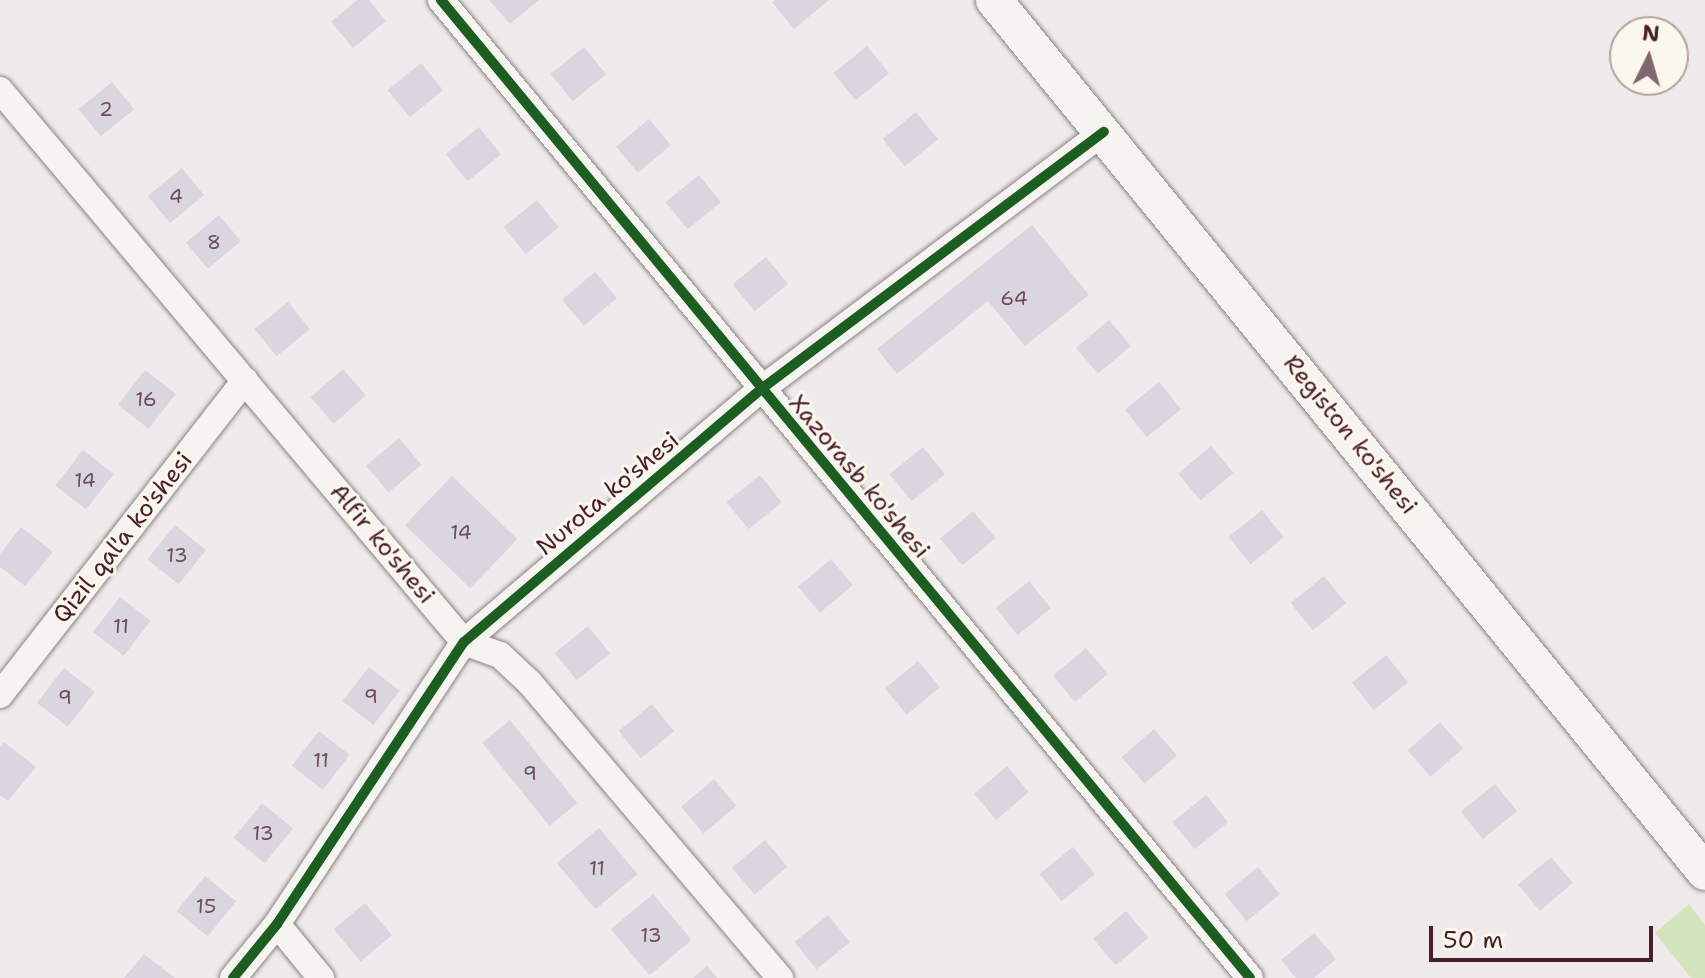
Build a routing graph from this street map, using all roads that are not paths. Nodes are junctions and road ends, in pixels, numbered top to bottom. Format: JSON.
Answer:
{"nodes":[{"id":1,"x":441,"y":0,"type":"edge"},
{"id":2,"x":994,"y":0,"type":"edge"},
{"id":3,"x":0,"y":90,"type":"edge"},
{"id":4,"x":1104,"y":132,"type":"junction"},
{"id":5,"x":245,"y":380,"type":"junction"},
{"id":6,"x":760,"y":390,"type":"junction"},
{"id":7,"x":464,"y":642,"type":"junction"},
{"id":8,"x":0,"y":695,"type":"edge"},
{"id":9,"x":1705,"y":872,"type":"edge"},
{"id":10,"x":277,"y":924,"type":"junction"},
{"id":11,"x":233,"y":978,"type":"edge"},
{"id":12,"x":321,"y":978,"type":"edge"},
{"id":13,"x":780,"y":978,"type":"edge"},
{"id":14,"x":1250,"y":978,"type":"edge"}],
"edges":[{"from":1,"to":6,"type":"street","name":"Xazorasb ko'shesi"},
{"from":2,"to":4,"type":"street","name":"Registon ko'shesi"},
{"from":3,"to":5,"type":"street","name":"Alfir ko'shesi"},
{"from":4,"to":6,"type":"street","name":"Nurota ko'shesi"},
{"from":4,"to":9,"type":"street","name":"Registon ko'shesi"},
{"from":5,"to":7,"type":"street","name":"Alfir ko'shesi"},
{"from":5,"to":8,"type":"street","name":"Qizil qal'a ko'shesi"},
{"from":6,"to":7,"type":"street","name":"Nurota ko'shesi"},
{"from":6,"to":14,"type":"street","name":"Xazorasb ko'shesi"},
{"from":7,"to":10,"type":"street","name":"Nurota ko'shesi"},
{"from":7,"to":13,"type":"street","name":"Alfir ko'shesi"},
{"from":10,"to":11,"type":"street","name":"Nurota ko'shesi"},
{"from":10,"to":12,"type":"street"}]}
